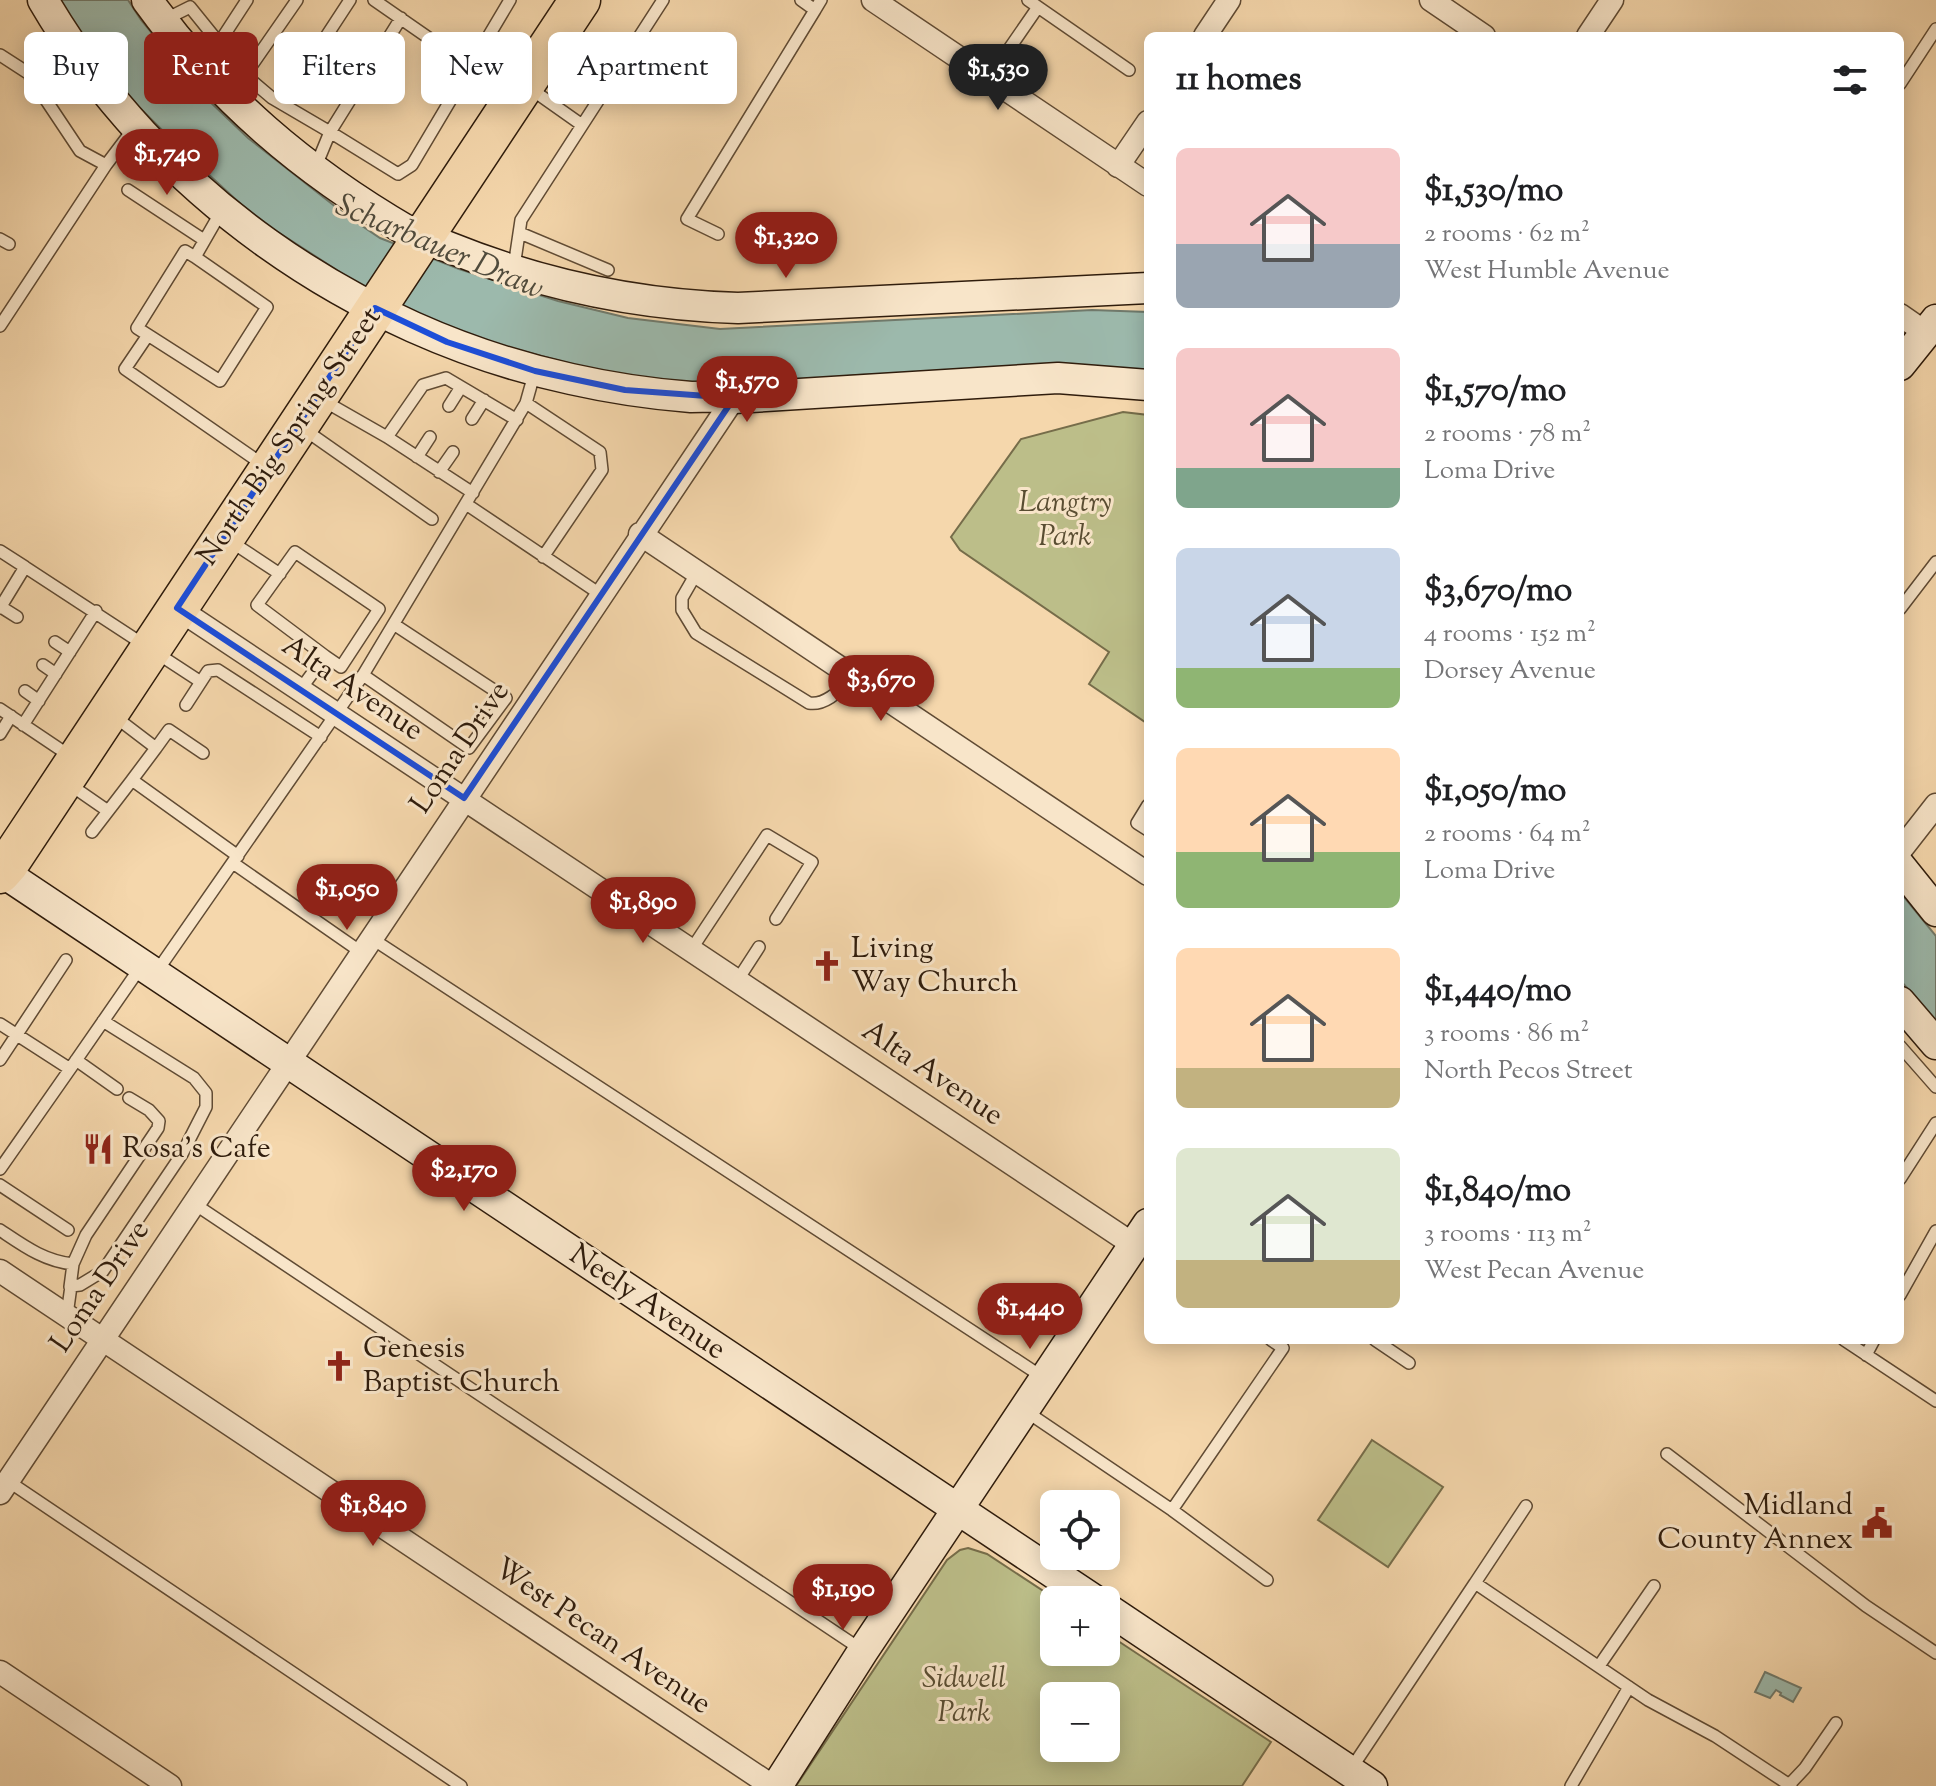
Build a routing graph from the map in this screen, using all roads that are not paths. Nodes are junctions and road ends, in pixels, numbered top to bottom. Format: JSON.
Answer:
{"nodes":[{"id":1,"x":43,"y":0,"type":"edge"},
{"id":2,"x":247,"y":0,"type":"edge"},
{"id":3,"x":297,"y":0,"type":"edge"},
{"id":4,"x":350,"y":0,"type":"edge"},
{"id":5,"x":374,"y":0,"type":"edge"},
{"id":6,"x":580,"y":0,"type":"edge"},
{"id":7,"x":663,"y":0,"type":"edge"},
{"id":8,"x":801,"y":0,"type":"edge"},
{"id":9,"x":873,"y":0,"type":"edge"},
{"id":10,"x":1229,"y":0,"type":"edge"},
{"id":11,"x":1431,"y":0,"type":"edge"},
{"id":12,"x":1612,"y":0,"type":"edge"},
{"id":13,"x":190,"y":2,"type":"edge"},
{"id":14,"x":505,"y":2,"type":"edge"},
{"id":15,"x":1033,"y":3,"type":"edge"},
{"id":16,"x":818,"y":5,"type":"edge"},
{"id":17,"x":154,"y":10,"type":"edge"},
{"id":18,"x":401,"y":18,"type":"junction"},
{"id":19,"x":1936,"y":29,"type":"edge"},
{"id":20,"x":211,"y":32,"type":"edge"},
{"id":21,"x":226,"y":32,"type":"edge"},
{"id":22,"x":329,"y":32,"type":"edge"},
{"id":23,"x":421,"y":32,"type":"edge"},
{"id":24,"x":489,"y":32,"type":"edge"},
{"id":25,"x":1208,"y":32,"type":"edge"},
{"id":26,"x":1478,"y":32,"type":"edge"},
{"id":27,"x":1591,"y":32,"type":"edge"},
{"id":28,"x":0,"y":55,"type":"edge"},
{"id":29,"x":258,"y":56,"type":"edge"},
{"id":30,"x":1129,"y":70,"type":"dead end"},
{"id":31,"x":532,"y":72,"type":"edge"},
{"id":32,"x":989,"y":78,"type":"junction"},
{"id":33,"x":1904,"y":78,"type":"edge"},
{"id":34,"x":258,"y":85,"type":"edge"},
{"id":35,"x":274,"y":98,"type":"edge"},
{"id":36,"x":532,"y":98,"type":"edge"},
{"id":37,"x":282,"y":104,"type":"edge"},
{"id":38,"x":448,"y":104,"type":"edge"},
{"id":39,"x":510,"y":104,"type":"edge"},
{"id":40,"x":582,"y":125,"type":"junction"},
{"id":41,"x":135,"y":127,"type":"junction"},
{"id":42,"x":1144,"y":128,"type":"edge"},
{"id":43,"x":330,"y":132,"type":"junction"},
{"id":44,"x":106,"y":165,"type":"junction"},
{"id":45,"x":1118,"y":166,"type":"junction"},
{"id":46,"x":314,"y":171,"type":"junction"},
{"id":47,"x":1144,"y":182,"type":"edge"},
{"id":48,"x":128,"y":190,"type":"dead end"},
{"id":49,"x":222,"y":209,"type":"junction"},
{"id":50,"x":520,"y":233,"type":"junction"},
{"id":51,"x":718,"y":234,"type":"dead end"},
{"id":52,"x":422,"y":237,"type":"junction"},
{"id":53,"x":204,"y":240,"type":"junction"},
{"id":54,"x":195,"y":257,"type":"junction"},
{"id":55,"x":608,"y":270,"type":"dead end"},
{"id":56,"x":513,"y":271,"type":"junction"},
{"id":57,"x":1144,"y":288,"type":"edge"},
{"id":58,"x":375,"y":308,"type":"junction"},
{"id":59,"x":1904,"y":316,"type":"edge"},
{"id":60,"x":0,"y":326,"type":"edge"},
{"id":61,"x":1931,"y":326,"type":"edge"},
{"id":62,"x":148,"y":335,"type":"junction"},
{"id":63,"x":1904,"y":360,"type":"edge"},
{"id":64,"x":535,"y":371,"type":"junction"},
{"id":65,"x":1144,"y":385,"type":"edge"},
{"id":66,"x":461,"y":387,"type":"junction"},
{"id":67,"x":734,"y":398,"type":"junction"},
{"id":68,"x":484,"y":400,"type":"junction"},
{"id":69,"x":526,"y":403,"type":"junction"},
{"id":70,"x":449,"y":406,"type":"dead end"},
{"id":71,"x":307,"y":411,"type":"junction"},
{"id":72,"x":472,"y":419,"type":"dead end"},
{"id":73,"x":517,"y":420,"type":"junction"},
{"id":74,"x":387,"y":437,"type":"junction"},
{"id":75,"x":430,"y":437,"type":"dead end"},
{"id":76,"x":453,"y":452,"type":"dead end"},
{"id":77,"x":417,"y":457,"type":"junction"},
{"id":78,"x":269,"y":469,"type":"junction"},
{"id":79,"x":439,"y":472,"type":"junction"},
{"id":80,"x":473,"y":493,"type":"junction"},
{"id":81,"x":466,"y":504,"type":"junction"},
{"id":82,"x":432,"y":519,"type":"dead end"},
{"id":83,"x":640,"y":534,"type":"junction"},
{"id":84,"x":224,"y":536,"type":"junction"},
{"id":85,"x":0,"y":551,"type":"edge"},
{"id":86,"x":543,"y":557,"type":"junction"},
{"id":87,"x":1936,"y":562,"type":"edge"},
{"id":88,"x":25,"y":567,"type":"junction"},
{"id":89,"x":697,"y":572,"type":"junction"},
{"id":90,"x":280,"y":574,"type":"junction"},
{"id":91,"x":600,"y":594,"type":"junction"},
{"id":92,"x":1904,"y":604,"type":"edge"},
{"id":93,"x":0,"y":607,"type":"edge"},
{"id":94,"x":177,"y":608,"type":"junction"},
{"id":95,"x":96,"y":611,"type":"junction"},
{"id":96,"x":17,"y":617,"type":"dead end"},
{"id":97,"x":395,"y":625,"type":"junction"},
{"id":98,"x":55,"y":642,"type":"dead end"},
{"id":99,"x":150,"y":648,"type":"junction"},
{"id":100,"x":70,"y":652,"type":"junction"},
{"id":101,"x":325,"y":656,"type":"junction"},
{"id":102,"x":43,"y":665,"type":"dead end"},
{"id":103,"x":56,"y":674,"type":"junction"},
{"id":104,"x":363,"y":675,"type":"junction"},
{"id":105,"x":854,"y":677,"type":"junction"},
{"id":106,"x":201,"y":682,"type":"junction"},
{"id":107,"x":300,"y":690,"type":"junction"},
{"id":108,"x":25,"y":691,"type":"dead end"},
{"id":109,"x":39,"y":701,"type":"junction"},
{"id":110,"x":186,"y":705,"type":"dead end"},
{"id":111,"x":0,"y":709,"type":"edge"},
{"id":112,"x":108,"y":712,"type":"junction"},
{"id":113,"x":337,"y":714,"type":"junction"},
{"id":114,"x":11,"y":716,"type":"junction"},
{"id":115,"x":23,"y":725,"type":"junction"},
{"id":116,"x":0,"y":734,"type":"edge"},
{"id":117,"x":321,"y":737,"type":"junction"},
{"id":118,"x":156,"y":748,"type":"junction"},
{"id":119,"x":203,"y":753,"type":"dead end"},
{"id":120,"x":69,"y":770,"type":"junction"},
{"id":121,"x":132,"y":780,"type":"junction"},
{"id":122,"x":464,"y":798,"type":"junction"},
{"id":123,"x":1936,"y":805,"type":"edge"},
{"id":124,"x":108,"y":811,"type":"junction"},
{"id":125,"x":1144,"y":812,"type":"edge"},
{"id":126,"x":1144,"y":827,"type":"edge"},
{"id":127,"x":92,"y":832,"type":"dead end"},
{"id":128,"x":1904,"y":846,"type":"edge"},
{"id":129,"x":235,"y":860,"type":"junction"},
{"id":130,"x":2,"y":867,"type":"edge"},
{"id":131,"x":1144,"y":871,"type":"edge"},
{"id":132,"x":1904,"y":871,"type":"edge"},
{"id":133,"x":1936,"y":911,"type":"edge"},
{"id":134,"x":776,"y":919,"type":"dead end"},
{"id":135,"x":366,"y":945,"type":"junction"},
{"id":136,"x":759,"y":947,"type":"dead end"},
{"id":137,"x":691,"y":950,"type":"junction"},
{"id":138,"x":66,"y":960,"type":"dead end"},
{"id":139,"x":148,"y":970,"type":"junction"},
{"id":140,"x":737,"y":981,"type":"junction"},
{"id":141,"x":1904,"y":1007,"type":"edge"},
{"id":142,"x":103,"y":1021,"type":"junction"},
{"id":143,"x":0,"y":1024,"type":"edge"},
{"id":144,"x":16,"y":1035,"type":"junction"},
{"id":145,"x":1936,"y":1044,"type":"edge"},
{"id":146,"x":1904,"y":1051,"type":"edge"},
{"id":147,"x":0,"y":1060,"type":"edge"},
{"id":148,"x":287,"y":1063,"type":"junction"},
{"id":149,"x":73,"y":1064,"type":"junction"},
{"id":150,"x":1936,"y":1087,"type":"edge"},
{"id":151,"x":117,"y":1089,"type":"dead end"},
{"id":152,"x":129,"y":1098,"type":"dead end"},
{"id":153,"x":1936,"y":1123,"type":"edge"},
{"id":154,"x":0,"y":1169,"type":"edge"},
{"id":155,"x":1904,"y":1173,"type":"edge"},
{"id":156,"x":0,"y":1185,"type":"edge"},
{"id":157,"x":193,"y":1203,"type":"junction"},
{"id":158,"x":0,"y":1230,"type":"edge"},
{"id":159,"x":68,"y":1230,"type":"dead end"},
{"id":160,"x":1936,"y":1231,"type":"edge"},
{"id":161,"x":1141,"y":1240,"type":"edge"},
{"id":162,"x":73,"y":1264,"type":"junction"},
{"id":163,"x":0,"y":1271,"type":"edge"},
{"id":164,"x":70,"y":1287,"type":"junction"},
{"id":165,"x":1904,"y":1288,"type":"edge"},
{"id":166,"x":67,"y":1315,"type":"junction"},
{"id":167,"x":103,"y":1339,"type":"junction"},
{"id":168,"x":1286,"y":1344,"type":"edge"},
{"id":169,"x":1381,"y":1344,"type":"edge"},
{"id":170,"x":1850,"y":1344,"type":"edge"},
{"id":171,"x":1872,"y":1344,"type":"edge"},
{"id":172,"x":1866,"y":1355,"type":"junction"},
{"id":173,"x":1409,"y":1363,"type":"dead end"},
{"id":174,"x":1045,"y":1378,"type":"junction"},
{"id":175,"x":1936,"y":1401,"type":"edge"},
{"id":176,"x":1024,"y":1410,"type":"junction"},
{"id":177,"x":1667,"y":1454,"type":"dead end"},
{"id":178,"x":4,"y":1487,"type":"edge"},
{"id":179,"x":1526,"y":1506,"type":"dead end"},
{"id":180,"x":958,"y":1509,"type":"junction"},
{"id":181,"x":1172,"y":1510,"type":"junction"},
{"id":182,"x":1267,"y":1580,"type":"dead end"},
{"id":183,"x":1475,"y":1583,"type":"junction"},
{"id":184,"x":1073,"y":1586,"type":"edge"},
{"id":185,"x":1654,"y":1586,"type":"dead end"},
{"id":186,"x":1120,"y":1617,"type":"edge"},
{"id":187,"x":863,"y":1651,"type":"junction"},
{"id":188,"x":1936,"y":1653,"type":"edge"},
{"id":189,"x":1599,"y":1666,"type":"junction"},
{"id":190,"x":0,"y":1672,"type":"edge"},
{"id":191,"x":1629,"y":1687,"type":"junction"},
{"id":192,"x":1836,"y":1723,"type":"dead end"},
{"id":193,"x":1361,"y":1778,"type":"edge"},
{"id":194,"x":170,"y":1786,"type":"edge"},
{"id":195,"x":461,"y":1786,"type":"edge"},
{"id":196,"x":774,"y":1786,"type":"edge"},
{"id":197,"x":1571,"y":1786,"type":"edge"},
{"id":198,"x":1790,"y":1786,"type":"edge"}],
"edges":[{"from":1,"to":41,"type":"main road"},
{"from":2,"to":21,"type":"lane"},
{"from":3,"to":29,"type":"lane"},
{"from":4,"to":22,"type":"lane"},
{"from":5,"to":18,"type":"lane"},
{"from":6,"to":31,"type":"highway","name":"North Big Spring Street"},
{"from":7,"to":40,"type":"lane"},
{"from":8,"to":16,"type":"lane"},
{"from":9,"to":32,"type":"street"},
{"from":10,"to":25,"type":"street"},
{"from":11,"to":26,"type":"street"},
{"from":12,"to":27,"type":"street"},
{"from":13,"to":17,"type":"lane"},
{"from":13,"to":20,"type":"lane"},
{"from":14,"to":24,"type":"lane"},
{"from":15,"to":30,"type":"lane"},
{"from":15,"to":32,"type":"lane"},
{"from":16,"to":51,"type":"lane"},
{"from":17,"to":46,"type":"main road"},
{"from":18,"to":23,"type":"lane"},
{"from":18,"to":43,"type":"lane"},
{"from":19,"to":33,"type":"lane"},
{"from":28,"to":44,"type":"lane"},
{"from":32,"to":45,"type":"street"},
{"from":34,"to":35,"type":"lane"},
{"from":36,"to":40,"type":"lane"},
{"from":37,"to":43,"type":"lane"},
{"from":38,"to":43,"type":"lane"},
{"from":39,"to":52,"type":"highway","name":"North Big Spring Street"},
{"from":40,"to":50,"type":"lane"},
{"from":41,"to":44,"type":"lane"},
{"from":41,"to":49,"type":"main road"},
{"from":42,"to":45,"type":"street"},
{"from":43,"to":46,"type":"lane"},
{"from":44,"to":60,"type":"lane"},
{"from":45,"to":47,"type":"street"},
{"from":46,"to":52,"type":"main road"},
{"from":48,"to":53,"type":"lane"},
{"from":49,"to":53,"type":"lane"},
{"from":49,"to":58,"type":"main road"},
{"from":50,"to":55,"type":"lane"},
{"from":50,"to":56,"type":"lane"},
{"from":52,"to":56,"type":"main road"},
{"from":52,"to":58,"type":"highway","name":"North Big Spring Street"},
{"from":53,"to":54,"type":"lane"},
{"from":54,"to":62,"type":"lane"},
{"from":54,"to":62,"type":"lane"},
{"from":56,"to":57,"type":"main road"},
{"from":58,"to":64,"type":"main road"},
{"from":58,"to":71,"type":"highway","name":"North Big Spring Street"},
{"from":59,"to":61,"type":"street"},
{"from":61,"to":63,"type":"main road"},
{"from":62,"to":78,"type":"lane"},
{"from":64,"to":67,"type":"main road"},
{"from":64,"to":69,"type":"lane"},
{"from":65,"to":67,"type":"main road"},
{"from":66,"to":68,"type":"lane"},
{"from":66,"to":70,"type":"lane"},
{"from":66,"to":74,"type":"lane"},
{"from":67,"to":83,"type":"street","name":"Loma Drive"},
{"from":68,"to":72,"type":"lane"},
{"from":68,"to":73,"type":"lane"},
{"from":69,"to":73,"type":"lane"},
{"from":69,"to":86,"type":"lane"},
{"from":71,"to":74,"type":"lane"},
{"from":71,"to":78,"type":"highway","name":"North Big Spring Street"},
{"from":71,"to":82,"type":"lane"},
{"from":73,"to":80,"type":"lane"},
{"from":74,"to":77,"type":"lane"},
{"from":75,"to":77,"type":"lane"},
{"from":76,"to":79,"type":"lane"},
{"from":77,"to":79,"type":"lane"},
{"from":78,"to":84,"type":"highway","name":"North Big Spring Street"},
{"from":79,"to":80,"type":"lane"},
{"from":80,"to":81,"type":"lane"},
{"from":81,"to":86,"type":"lane"},
{"from":81,"to":97,"type":"lane"},
{"from":83,"to":89,"type":"street"},
{"from":83,"to":91,"type":"street","name":"Loma Drive"},
{"from":84,"to":90,"type":"lane"},
{"from":84,"to":94,"type":"highway","name":"North Big Spring Street"},
{"from":85,"to":88,"type":"lane"},
{"from":86,"to":91,"type":"lane"},
{"from":87,"to":92,"type":"lane"},
{"from":88,"to":93,"type":"lane"},
{"from":88,"to":95,"type":"lane"},
{"from":89,"to":105,"type":"street"},
{"from":89,"to":105,"type":"lane"},
{"from":90,"to":101,"type":"lane"},
{"from":90,"to":101,"type":"lane"},
{"from":91,"to":122,"type":"street","name":"Loma Drive"},
{"from":93,"to":96,"type":"lane"},
{"from":94,"to":99,"type":"highway","name":"North Big Spring Street"},
{"from":94,"to":107,"type":"street","name":"Alta Avenue"},
{"from":95,"to":99,"type":"lane"},
{"from":95,"to":100,"type":"lane"},
{"from":97,"to":104,"type":"lane"},
{"from":97,"to":104,"type":"lane"},
{"from":98,"to":100,"type":"lane"},
{"from":99,"to":106,"type":"lane"},
{"from":99,"to":112,"type":"highway","name":"North Big Spring Street"},
{"from":100,"to":103,"type":"lane"},
{"from":101,"to":107,"type":"lane"},
{"from":102,"to":103,"type":"lane"},
{"from":103,"to":109,"type":"lane"},
{"from":104,"to":113,"type":"lane"},
{"from":105,"to":131,"type":"street"},
{"from":106,"to":110,"type":"lane"},
{"from":106,"to":117,"type":"lane"},
{"from":107,"to":113,"type":"street","name":"Alta Avenue"},
{"from":108,"to":109,"type":"lane"},
{"from":109,"to":115,"type":"lane"},
{"from":111,"to":114,"type":"lane"},
{"from":112,"to":118,"type":"lane"},
{"from":112,"to":120,"type":"highway","name":"North Big Spring Street"},
{"from":113,"to":117,"type":"lane"},
{"from":113,"to":122,"type":"street","name":"Alta Avenue"},
{"from":114,"to":115,"type":"lane"},
{"from":114,"to":116,"type":"lane"},
{"from":115,"to":120,"type":"lane"},
{"from":117,"to":129,"type":"lane"},
{"from":118,"to":119,"type":"lane"},
{"from":118,"to":121,"type":"lane"},
{"from":120,"to":124,"type":"lane"},
{"from":120,"to":130,"type":"highway","name":"North Big Spring Street"},
{"from":121,"to":124,"type":"lane"},
{"from":121,"to":129,"type":"lane"},
{"from":122,"to":135,"type":"street","name":"Loma Drive"},
{"from":122,"to":137,"type":"street","name":"Alta Avenue"},
{"from":123,"to":128,"type":"street"},
{"from":124,"to":127,"type":"lane"},
{"from":125,"to":126,"type":"lane"},
{"from":129,"to":135,"type":"lane"},
{"from":129,"to":139,"type":"lane"},
{"from":130,"to":139,"type":"main road","name":"Neely Avenue"},
{"from":132,"to":133,"type":"main road"},
{"from":134,"to":137,"type":"lane"},
{"from":135,"to":148,"type":"street","name":"Loma Drive"},
{"from":135,"to":174,"type":"lane"},
{"from":136,"to":140,"type":"lane"},
{"from":137,"to":140,"type":"street","name":"Alta Avenue"},
{"from":138,"to":144,"type":"lane"},
{"from":139,"to":142,"type":"lane"},
{"from":139,"to":148,"type":"main road","name":"Neely Avenue"},
{"from":140,"to":161,"type":"street","name":"Alta Avenue"},
{"from":141,"to":145,"type":"main road"},
{"from":142,"to":149,"type":"lane"},
{"from":142,"to":164,"type":"lane"},
{"from":143,"to":144,"type":"lane"},
{"from":144,"to":147,"type":"lane"},
{"from":144,"to":149,"type":"lane"},
{"from":146,"to":150,"type":"lane"},
{"from":148,"to":157,"type":"street","name":"Loma Drive"},
{"from":148,"to":180,"type":"main road","name":"Neely Avenue"},
{"from":149,"to":151,"type":"lane"},
{"from":149,"to":154,"type":"lane"},
{"from":152,"to":162,"type":"lane"},
{"from":153,"to":155,"type":"lane"},
{"from":156,"to":159,"type":"lane"},
{"from":157,"to":167,"type":"street","name":"Loma Drive"},
{"from":157,"to":187,"type":"lane"},
{"from":158,"to":162,"type":"lane"},
{"from":160,"to":165,"type":"lane"},
{"from":161,"to":174,"type":"main road"},
{"from":162,"to":164,"type":"lane"},
{"from":163,"to":166,"type":"street","name":"West Pecan Avenue"},
{"from":164,"to":166,"type":"lane"},
{"from":166,"to":167,"type":"street","name":"West Pecan Avenue"},
{"from":167,"to":178,"type":"street","name":"Loma Drive"},
{"from":167,"to":196,"type":"street","name":"West Pecan Avenue"},
{"from":168,"to":181,"type":"lane"},
{"from":169,"to":173,"type":"lane"},
{"from":170,"to":172,"type":"lane"},
{"from":171,"to":172,"type":"lane"},
{"from":172,"to":175,"type":"lane"},
{"from":174,"to":176,"type":"main road"},
{"from":176,"to":180,"type":"main road"},
{"from":176,"to":181,"type":"lane"},
{"from":177,"to":188,"type":"lane"},
{"from":178,"to":195,"type":"lane"},
{"from":179,"to":183,"type":"lane"},
{"from":180,"to":184,"type":"main road","name":"Neely Avenue"},
{"from":180,"to":187,"type":"main road"},
{"from":181,"to":182,"type":"lane"},
{"from":183,"to":189,"type":"lane"},
{"from":183,"to":193,"type":"lane"},
{"from":185,"to":189,"type":"lane"},
{"from":186,"to":193,"type":"main road"},
{"from":187,"to":196,"type":"main road"},
{"from":189,"to":191,"type":"lane"},
{"from":190,"to":194,"type":"street"},
{"from":191,"to":197,"type":"lane"},
{"from":191,"to":198,"type":"lane"},
{"from":192,"to":198,"type":"lane"}]}
